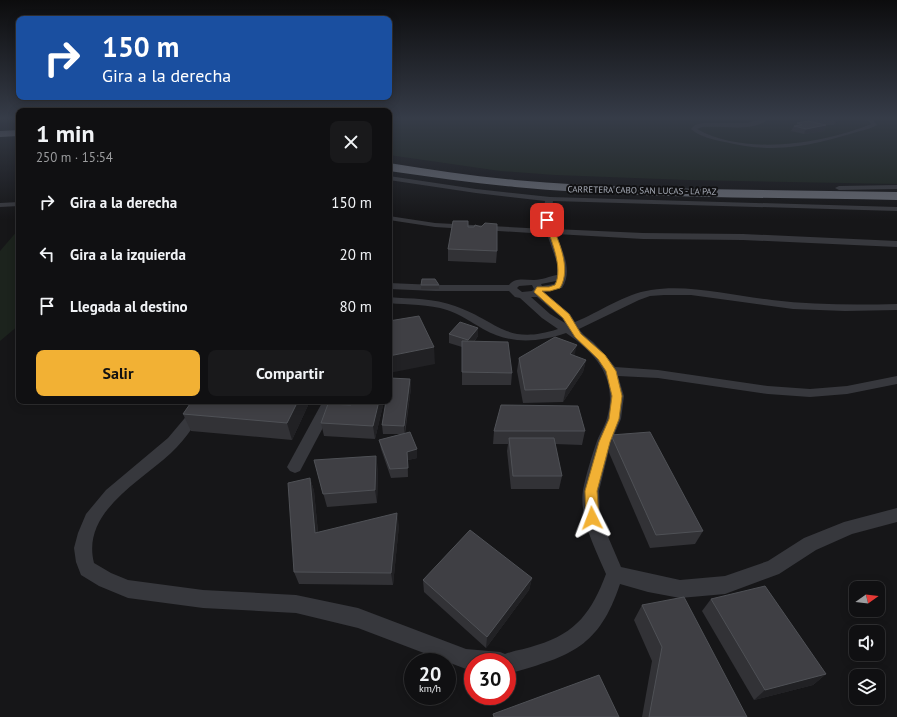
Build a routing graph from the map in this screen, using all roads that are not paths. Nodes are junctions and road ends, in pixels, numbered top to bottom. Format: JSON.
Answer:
{"nodes":[{"id":1,"x":392,"y":161,"type":"edge"},
{"id":2,"x":392,"y":167,"type":"edge"},
{"id":3,"x":392,"y":178,"type":"edge"},
{"id":4,"x":897,"y":189,"type":"edge"},
{"id":5,"x":897,"y":196,"type":"edge"},
{"id":6,"x":550,"y":199,"type":"junction"},
{"id":7,"x":16,"y":204,"type":"edge"},
{"id":8,"x":0,"y":205,"type":"edge"},
{"id":9,"x":897,"y":209,"type":"edge"},
{"id":10,"x":392,"y":218,"type":"edge"},
{"id":11,"x":550,"y":230,"type":"junction"},
{"id":12,"x":897,"y":244,"type":"edge"},
{"id":13,"x":392,"y":286,"type":"edge"},
{"id":14,"x":512,"y":288,"type":"junction"},
{"id":15,"x":537,"y":288,"type":"junction"},
{"id":16,"x":524,"y":296,"type":"junction"},
{"id":17,"x":392,"y":300,"type":"edge"},
{"id":18,"x":897,"y":307,"type":"edge"},
{"id":19,"x":573,"y":330,"type":"junction"},
{"id":20,"x":611,"y":371,"type":"junction"},
{"id":21,"x":897,"y":380,"type":"edge"},
{"id":22,"x":200,"y":404,"type":"edge"},
{"id":23,"x":328,"y":404,"type":"edge"},
{"id":24,"x":295,"y":467,"type":"dead end"},
{"id":25,"x":897,"y":515,"type":"edge"},
{"id":26,"x":615,"y":574,"type":"junction"},
{"id":27,"x":464,"y":658,"type":"edge"},
{"id":28,"x":516,"y":662,"type":"edge"}],
"edges":[{"from":1,"to":4,"type":"highway","name":"CARRETERA CABO SAN LUCAS - LA PAZ"},
{"from":2,"to":5,"type":"highway","name":"CARRETERA CABO SAN LUCAS - LA PAZ"},
{"from":3,"to":6,"type":"street"},
{"from":6,"to":9,"type":"street"},
{"from":6,"to":11,"type":"street"},
{"from":7,"to":8,"type":"street"},
{"from":10,"to":11,"type":"street"},
{"from":11,"to":12,"type":"street"},
{"from":11,"to":15,"type":"street"},
{"from":13,"to":14,"type":"street"},
{"from":14,"to":15,"type":"street"},
{"from":14,"to":16,"type":"street"},
{"from":15,"to":16,"type":"street"},
{"from":15,"to":19,"type":"street"},
{"from":16,"to":19,"type":"street"},
{"from":17,"to":19,"type":"street"},
{"from":18,"to":19,"type":"street"},
{"from":19,"to":20,"type":"street"},
{"from":20,"to":21,"type":"street"},
{"from":20,"to":26,"type":"street"},
{"from":22,"to":27,"type":"street"},
{"from":23,"to":24,"type":"street"},
{"from":25,"to":26,"type":"street"},
{"from":26,"to":28,"type":"street"}]}
